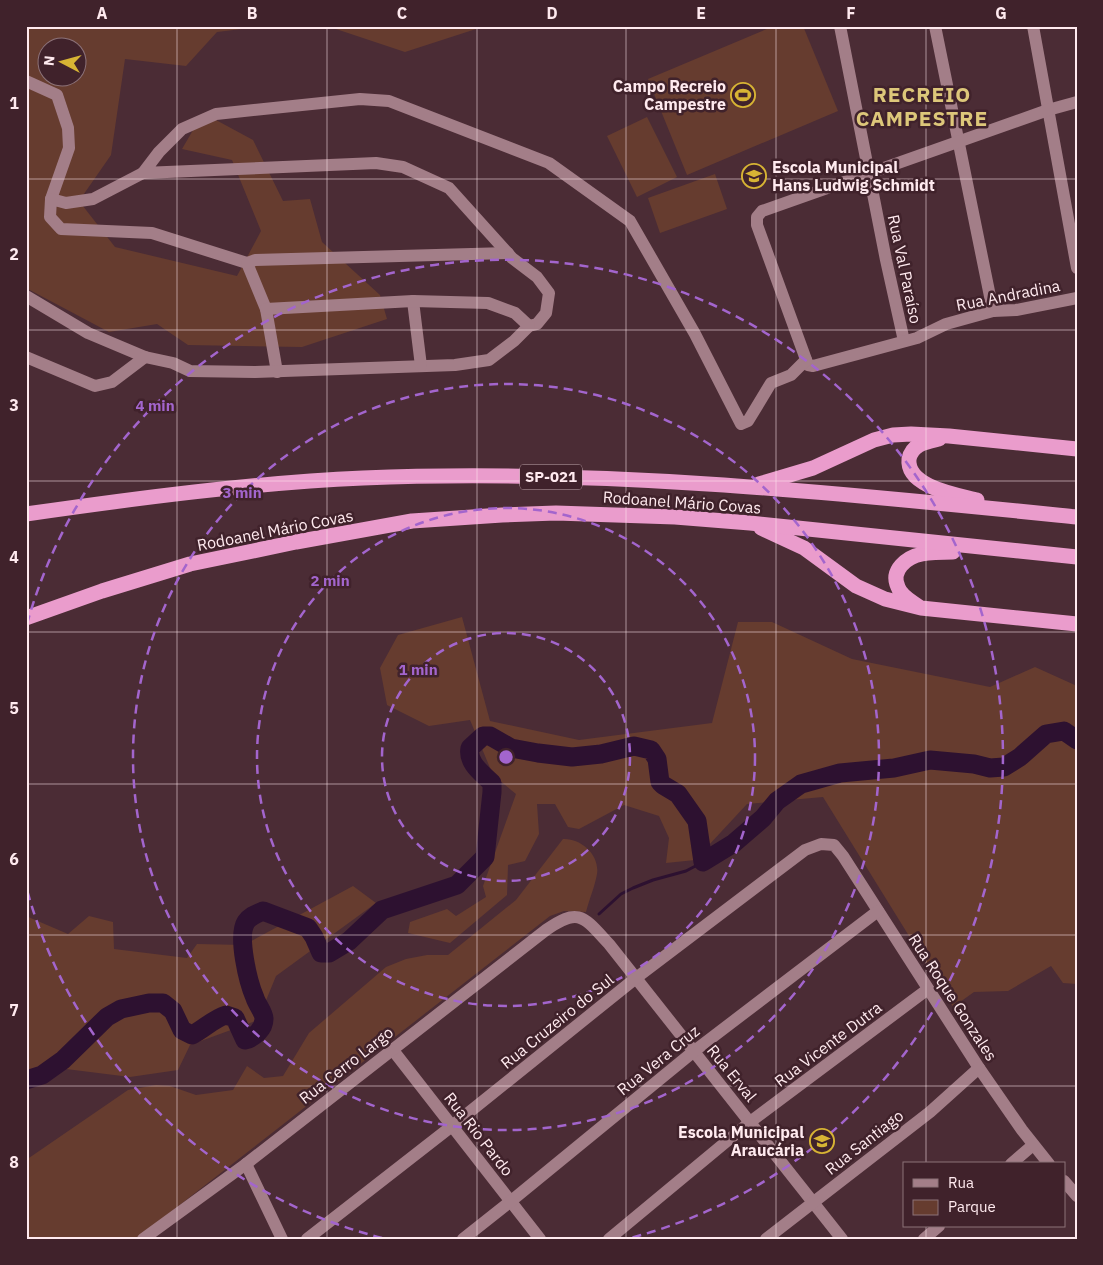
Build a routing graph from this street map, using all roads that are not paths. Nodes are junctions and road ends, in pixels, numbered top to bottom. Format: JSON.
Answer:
{"nodes":[{"id":1,"x":840,"y":26,"type":"edge"},
{"id":2,"x":936,"y":26,"type":"edge"},
{"id":3,"x":1033,"y":26,"type":"edge"},
{"id":4,"x":26,"y":81,"type":"edge"},
{"id":5,"x":1077,"y":102,"type":"edge"},
{"id":6,"x":1048,"y":110,"type":"junction"},
{"id":7,"x":959,"y":142,"type":"junction"},
{"id":8,"x":143,"y":173,"type":"junction"},
{"id":9,"x":870,"y":173,"type":"junction"},
{"id":10,"x":51,"y":199,"type":"junction"},
{"id":11,"x":508,"y":253,"type":"junction"},
{"id":12,"x":247,"y":263,"type":"junction"},
{"id":13,"x":1077,"y":268,"type":"edge"},
{"id":14,"x":26,"y":296,"type":"edge"},
{"id":15,"x":1077,"y":298,"type":"edge"},
{"id":16,"x":413,"y":301,"type":"junction"},
{"id":17,"x":266,"y":308,"type":"junction"},
{"id":18,"x":993,"y":311,"type":"junction"},
{"id":19,"x":529,"y":326,"type":"junction"},
{"id":20,"x":904,"y":341,"type":"junction"},
{"id":21,"x":26,"y":356,"type":"edge"},
{"id":22,"x":146,"y":357,"type":"junction"},
{"id":23,"x":806,"y":360,"type":"junction"},
{"id":24,"x":421,"y":366,"type":"junction"},
{"id":25,"x":277,"y":372,"type":"junction"},
{"id":26,"x":949,"y":436,"type":"junction"},
{"id":27,"x":1077,"y":449,"type":"edge"},
{"id":28,"x":750,"y":486,"type":"junction"},
{"id":29,"x":1012,"y":510,"type":"junction"},
{"id":30,"x":26,"y":514,"type":"edge"},
{"id":31,"x":1077,"y":517,"type":"edge"},
{"id":32,"x":750,"y":523,"type":"junction"},
{"id":33,"x":996,"y":549,"type":"junction"},
{"id":34,"x":1077,"y":557,"type":"edge"},
{"id":35,"x":921,"y":608,"type":"junction"},
{"id":36,"x":26,"y":618,"type":"edge"},
{"id":37,"x":1077,"y":624,"type":"edge"},
{"id":38,"x":834,"y":845,"type":"joint"},
{"id":39,"x":878,"y":911,"type":"junction"},
{"id":40,"x":569,"y":916,"type":"joint"},
{"id":41,"x":636,"y":978,"type":"junction"},
{"id":42,"x":928,"y":989,"type":"junction"},
{"id":43,"x":392,"y":1049,"type":"junction"},
{"id":44,"x":693,"y":1052,"type":"junction"},
{"id":45,"x":979,"y":1068,"type":"junction"},
{"id":46,"x":750,"y":1122,"type":"junction"},
{"id":47,"x":452,"y":1126,"type":"junction"},
{"id":48,"x":1033,"y":1145,"type":"junction"},
{"id":49,"x":1013,"y":1162,"type":"edge"},
{"id":50,"x":1047,"y":1162,"type":"edge"},
{"id":51,"x":246,"y":1164,"type":"junction"},
{"id":52,"x":1066,"y":1183,"type":"edge"},
{"id":53,"x":1077,"y":1196,"type":"edge"},
{"id":54,"x":511,"y":1201,"type":"junction"},
{"id":55,"x":812,"y":1202,"type":"junction"},
{"id":56,"x":937,"y":1228,"type":"edge"},
{"id":57,"x":143,"y":1239,"type":"edge"},
{"id":58,"x":282,"y":1239,"type":"edge"},
{"id":59,"x":306,"y":1239,"type":"edge"},
{"id":60,"x":463,"y":1239,"type":"edge"},
{"id":61,"x":540,"y":1239,"type":"edge"},
{"id":62,"x":609,"y":1239,"type":"edge"},
{"id":63,"x":766,"y":1239,"type":"edge"},
{"id":64,"x":842,"y":1239,"type":"edge"},
{"id":65,"x":924,"y":1239,"type":"edge"}],
"edges":[{"from":1,"to":9,"type":"street","name":"Rua Val Paraíso"},
{"from":2,"to":7,"type":"street"},
{"from":3,"to":6,"type":"street"},
{"from":4,"to":10,"type":"street"},
{"from":5,"to":6,"type":"street"},
{"from":6,"to":7,"type":"street"},
{"from":6,"to":13,"type":"street"},
{"from":7,"to":9,"type":"street"},
{"from":7,"to":18,"type":"street"},
{"from":8,"to":10,"type":"street"},
{"from":8,"to":11,"type":"street"},
{"from":8,"to":23,"type":"street"},
{"from":9,"to":20,"type":"street","name":"Rua Val Paraíso"},
{"from":9,"to":23,"type":"street"},
{"from":10,"to":12,"type":"street"},
{"from":11,"to":12,"type":"street"},
{"from":11,"to":19,"type":"street"},
{"from":12,"to":17,"type":"street"},
{"from":14,"to":22,"type":"street"},
{"from":15,"to":18,"type":"street","name":"Rua Andradina"},
{"from":16,"to":17,"type":"street"},
{"from":16,"to":19,"type":"street"},
{"from":16,"to":24,"type":"street"},
{"from":17,"to":25,"type":"street"},
{"from":18,"to":20,"type":"street","name":"Rua Andradina"},
{"from":19,"to":24,"type":"street"},
{"from":20,"to":23,"type":"street","name":"Rua Andradina"},
{"from":21,"to":22,"type":"street"},
{"from":22,"to":25,"type":"street"},
{"from":24,"to":25,"type":"street"},
{"from":26,"to":27,"type":"highway"},
{"from":26,"to":28,"type":"highway"},
{"from":26,"to":29,"type":"highway"},
{"from":28,"to":29,"type":"highway","name":"Rodoanel Mário Covas","number":"SP-021"},
{"from":28,"to":30,"type":"highway","name":"Rodoanel Mário Covas","number":"SP-021"},
{"from":29,"to":31,"type":"highway","name":"Rodoanel Mário Covas","number":"SP-021"},
{"from":32,"to":33,"type":"highway","name":"Rodoanel Mário Covas","number":"SP-021"},
{"from":32,"to":35,"type":"highway"},
{"from":32,"to":36,"type":"highway","name":"Rodoanel Mário Covas","number":"SP-021"},
{"from":33,"to":34,"type":"highway","name":"Rodoanel Mário Covas","number":"SP-021"},
{"from":33,"to":35,"type":"highway"},
{"from":35,"to":37,"type":"highway"},
{"from":38,"to":39,"type":"street","name":"Rua Roque Gonzales"},
{"from":38,"to":41,"type":"street","name":"Rua Cruzeiro do Sul"},
{"from":39,"to":42,"type":"street","name":"Rua Roque Gonzales"},
{"from":39,"to":44,"type":"street","name":"Rua Vera Cruz"},
{"from":40,"to":41,"type":"street","name":"Rua Erval"},
{"from":40,"to":43,"type":"street","name":"Rua Cerro Largo"},
{"from":41,"to":44,"type":"street","name":"Rua Erval"},
{"from":41,"to":47,"type":"street","name":"Rua Cruzeiro do Sul"},
{"from":42,"to":45,"type":"street","name":"Rua Roque Gonzales"},
{"from":42,"to":46,"type":"street","name":"Rua Vicente Dutra"},
{"from":43,"to":47,"type":"street","name":"Rua Rio Pardo"},
{"from":43,"to":51,"type":"street","name":"Rua Cerro Largo"},
{"from":44,"to":46,"type":"street","name":"Rua Erval"},
{"from":44,"to":54,"type":"street","name":"Rua Vera Cruz"},
{"from":45,"to":48,"type":"street","name":"Rua Roque Gonzales"},
{"from":45,"to":55,"type":"street","name":"Rua Santiago"},
{"from":46,"to":55,"type":"street","name":"Rua Erval"},
{"from":46,"to":62,"type":"street","name":"Rua Vicente Dutra"},
{"from":47,"to":54,"type":"street","name":"Rua Rio Pardo"},
{"from":47,"to":59,"type":"street","name":"Rua Cruzeiro do Sul"},
{"from":48,"to":49,"type":"street"},
{"from":48,"to":50,"type":"street","name":"Rua Roque Gonzales"},
{"from":51,"to":57,"type":"street","name":"Rua Cerro Largo"},
{"from":51,"to":58,"type":"street"},
{"from":52,"to":53,"type":"street"},
{"from":54,"to":60,"type":"street","name":"Rua Vera Cruz"},
{"from":54,"to":61,"type":"street","name":"Rua Rio Pardo"},
{"from":55,"to":63,"type":"street","name":"Rua Santiago"},
{"from":55,"to":64,"type":"street","name":"Rua Erval"},
{"from":56,"to":65,"type":"street"}]}
